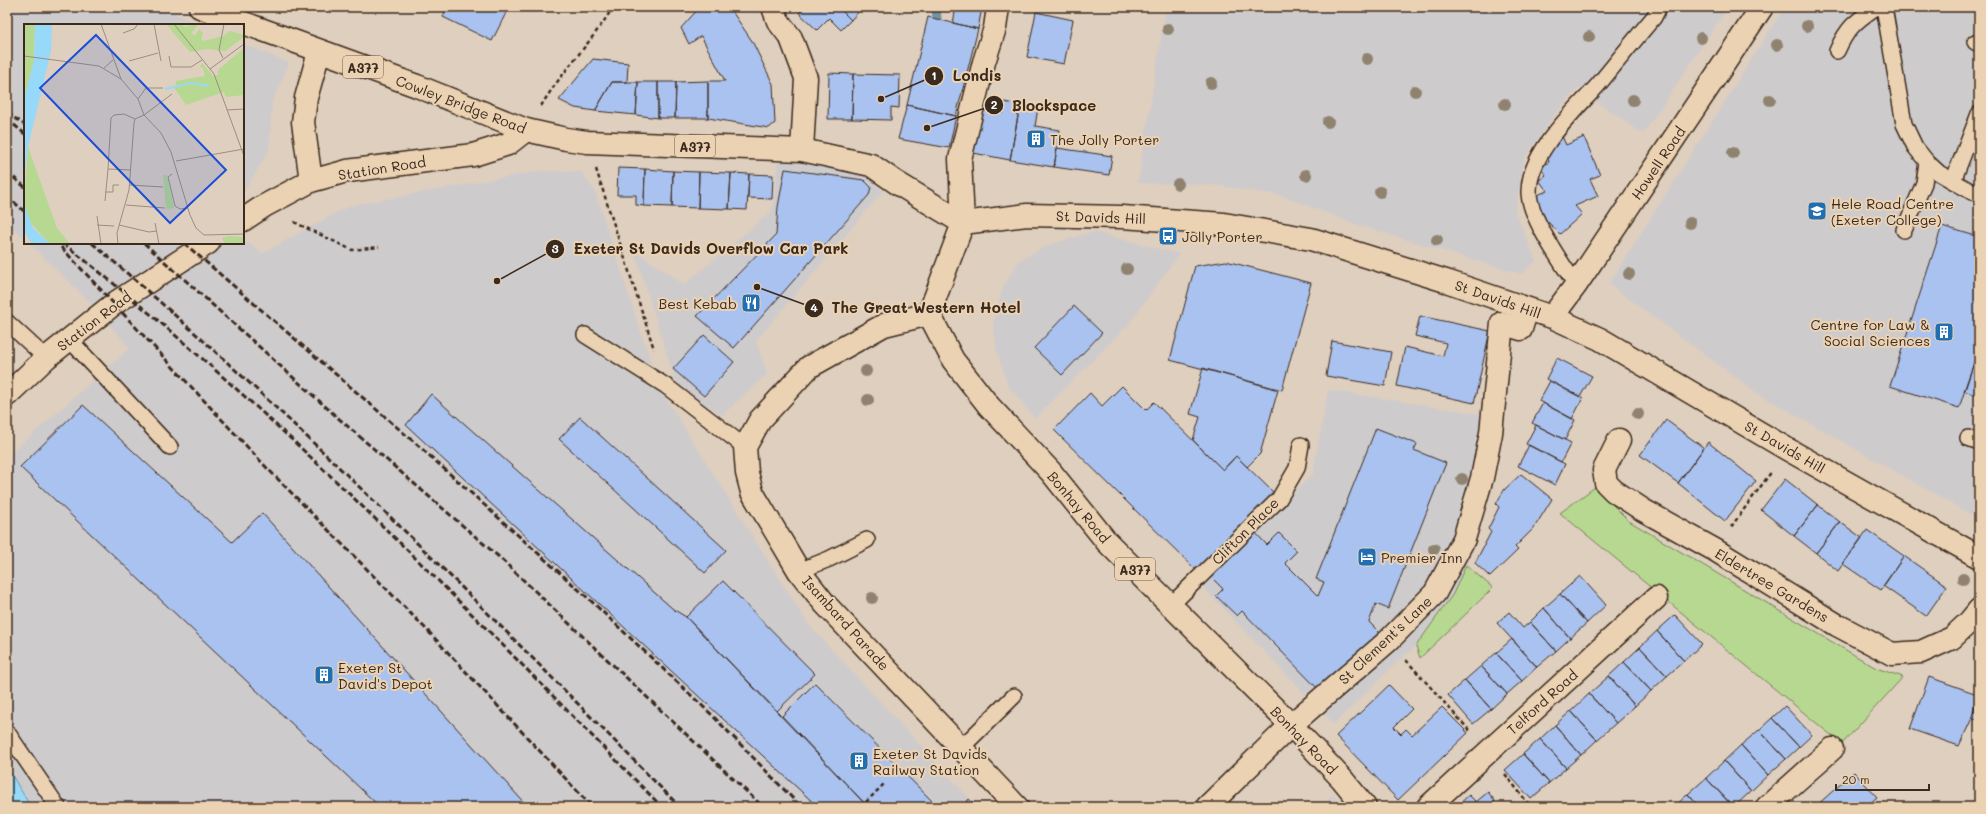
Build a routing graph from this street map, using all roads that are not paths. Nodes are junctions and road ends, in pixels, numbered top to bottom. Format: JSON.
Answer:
{"nodes":[{"id":1,"x":200,"y":7,"type":"edge"},
{"id":2,"x":773,"y":7,"type":"edge"},
{"id":3,"x":998,"y":7,"type":"edge"},
{"id":4,"x":1659,"y":7,"type":"edge"},
{"id":5,"x":1762,"y":7,"type":"edge"},
{"id":6,"x":1876,"y":7,"type":"edge"},
{"id":7,"x":1884,"y":7,"type":"edge"},
{"id":8,"x":1837,"y":51,"type":"dead end"},
{"id":9,"x":319,"y":52,"type":"junction"},
{"id":10,"x":1979,"y":114,"type":"edge"},
{"id":11,"x":526,"y":130,"type":"junction"},
{"id":12,"x":802,"y":150,"type":"junction"},
{"id":13,"x":1927,"y":162,"type":"junction"},
{"id":14,"x":312,"y":181,"type":"junction"},
{"id":15,"x":1953,"y":181,"type":"junction"},
{"id":16,"x":1979,"y":193,"type":"edge"},
{"id":17,"x":244,"y":219,"type":"edge"},
{"id":18,"x":963,"y":223,"type":"junction"},
{"id":19,"x":1904,"y":230,"type":"dead end"},
{"id":20,"x":206,"y":244,"type":"edge"},
{"id":21,"x":1576,"y":285,"type":"junction"},
{"id":22,"x":1527,"y":309,"type":"junction"},
{"id":23,"x":929,"y":314,"type":"junction"},
{"id":24,"x":1552,"y":317,"type":"junction"},
{"id":25,"x":7,"y":322,"type":"edge"},
{"id":26,"x":585,"y":335,"type":"dead end"},
{"id":27,"x":69,"y":339,"type":"junction"},
{"id":28,"x":46,"y":358,"type":"junction"},
{"id":29,"x":7,"y":395,"type":"edge"},
{"id":30,"x":1619,"y":440,"type":"dead end"},
{"id":31,"x":1301,"y":445,"type":"dead end"},
{"id":32,"x":170,"y":446,"type":"dead end"},
{"id":33,"x":745,"y":447,"type":"junction"},
{"id":34,"x":867,"y":540,"type":"dead end"},
{"id":35,"x":1979,"y":557,"type":"edge"},
{"id":36,"x":799,"y":571,"type":"junction"},
{"id":37,"x":1656,"y":598,"type":"dead end"},
{"id":38,"x":1172,"y":605,"type":"junction"},
{"id":39,"x":1979,"y":610,"type":"edge"},
{"id":40,"x":1014,"y":696,"type":"dead end"},
{"id":41,"x":1291,"y":725,"type":"junction"},
{"id":42,"x":7,"y":732,"type":"edge"},
{"id":43,"x":961,"y":748,"type":"junction"},
{"id":44,"x":1832,"y":749,"type":"dead end"},
{"id":45,"x":58,"y":807,"type":"edge"},
{"id":46,"x":1017,"y":807,"type":"edge"},
{"id":47,"x":1207,"y":807,"type":"edge"},
{"id":48,"x":1365,"y":807,"type":"edge"},
{"id":49,"x":1428,"y":807,"type":"edge"},
{"id":50,"x":1767,"y":807,"type":"edge"}],
"edges":[{"from":1,"to":9,"type":"main road","name":"Cowley Bridge Road","number":"A377"},
{"from":2,"to":12,"type":"main road"},
{"from":3,"to":18,"type":"main road"},
{"from":4,"to":21,"type":"lane"},
{"from":5,"to":21,"type":"main road","name":"Howell Road"},
{"from":6,"to":8,"type":"lane"},
{"from":7,"to":13,"type":"lane"},
{"from":9,"to":11,"type":"main road","name":"Cowley Bridge Road","number":"A377"},
{"from":9,"to":14,"type":"main road"},
{"from":10,"to":15,"type":"lane"},
{"from":11,"to":12,"type":"main road","name":"Cowley Bridge Road","number":"A377"},
{"from":11,"to":14,"type":"main road","name":"Station Road"},
{"from":12,"to":18,"type":"main road","number":"A377"},
{"from":13,"to":15,"type":"lane"},
{"from":13,"to":19,"type":"lane"},
{"from":14,"to":17,"type":"main road","name":"Station Road"},
{"from":15,"to":16,"type":"lane"},
{"from":18,"to":22,"type":"main road","name":"St Davids Hill"},
{"from":18,"to":23,"type":"main road"},
{"from":20,"to":27,"type":"main road","name":"Station Road"},
{"from":21,"to":24,"type":"main road","name":"Howell Road"},
{"from":22,"to":24,"type":"main road","name":"St Davids Hill"},
{"from":22,"to":41,"type":"main road","name":"St Clement's Lane"},
{"from":23,"to":33,"type":"main road"},
{"from":23,"to":38,"type":"main road","name":"Bonhay Road","number":"A377"},
{"from":24,"to":35,"type":"main road","name":"St Davids Hill"},
{"from":25,"to":28,"type":"lane"},
{"from":26,"to":33,"type":"lane"},
{"from":27,"to":28,"type":"main road","name":"Station Road"},
{"from":27,"to":32,"type":"lane"},
{"from":28,"to":29,"type":"main road","name":"Station Road"},
{"from":30,"to":39,"type":"main road","name":"Eldertree Gardens"},
{"from":31,"to":38,"type":"lane","name":"Clifton Place"},
{"from":33,"to":36,"type":"main road","name":"Isambard Parade"},
{"from":34,"to":36,"type":"lane"},
{"from":36,"to":43,"type":"main road","name":"Isambard Parade"},
{"from":37,"to":49,"type":"main road","name":"Telford Road"},
{"from":38,"to":41,"type":"main road","name":"Bonhay Road","number":"A377"},
{"from":40,"to":43,"type":"lane"},
{"from":41,"to":47,"type":"main road"},
{"from":41,"to":48,"type":"main road","name":"Bonhay Road","number":"A377"},
{"from":42,"to":45,"type":"lane"},
{"from":43,"to":46,"type":"main road","name":"Isambard Parade"},
{"from":44,"to":50,"type":"main road"}]}
